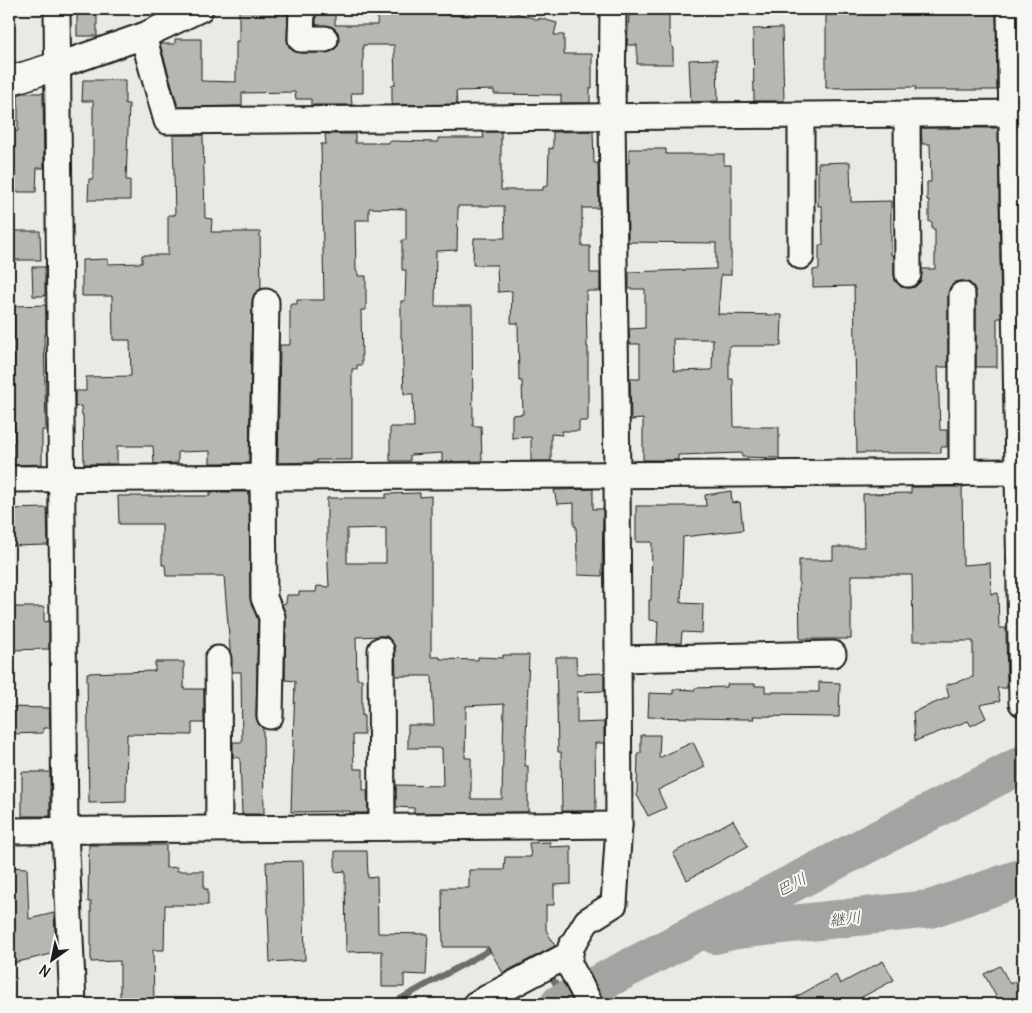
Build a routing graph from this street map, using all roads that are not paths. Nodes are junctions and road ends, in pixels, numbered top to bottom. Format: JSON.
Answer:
{"nodes":[{"id":1,"x":56,"y":9,"type":"edge"},
{"id":2,"x":200,"y":9,"type":"edge"},
{"id":3,"x":302,"y":9,"type":"edge"},
{"id":4,"x":613,"y":9,"type":"edge"},
{"id":5,"x":1010,"y":9,"type":"edge"},
{"id":6,"x":143,"y":36,"type":"junction"},
{"id":7,"x":325,"y":39,"type":"dead end"},
{"id":8,"x":57,"y":66,"type":"junction"},
{"id":9,"x":9,"y":81,"type":"edge"},
{"id":10,"x":1018,"y":113,"type":"edge"},
{"id":11,"x":907,"y":114,"type":"junction"},
{"id":12,"x":801,"y":116,"type":"junction"},
{"id":13,"x":612,"y":118,"type":"junction"},
{"id":14,"x":800,"y":256,"type":"dead end"},
{"id":15,"x":908,"y":274,"type":"dead end"},
{"id":16,"x":962,"y":295,"type":"dead end"},
{"id":17,"x":266,"y":302,"type":"dead end"},
{"id":18,"x":1020,"y":472,"type":"edge"},
{"id":19,"x":962,"y":473,"type":"junction"},
{"id":20,"x":617,"y":475,"type":"junction"},
{"id":21,"x":263,"y":477,"type":"junction"},
{"id":22,"x":60,"y":479,"type":"junction"},
{"id":23,"x":9,"y":480,"type":"edge"},
{"id":24,"x":381,"y":650,"type":"dead end"},
{"id":25,"x":833,"y":654,"type":"dead end"},
{"id":26,"x":218,"y":659,"type":"dead end"},
{"id":27,"x":618,"y":659,"type":"junction"},
{"id":28,"x":1022,"y":703,"type":"dead end"},
{"id":29,"x":270,"y":716,"type":"dead end"},
{"id":30,"x":619,"y":825,"type":"junction"},
{"id":31,"x":382,"y":827,"type":"junction"},
{"id":32,"x":219,"y":828,"type":"junction"},
{"id":33,"x":65,"y":830,"type":"junction"},
{"id":34,"x":9,"y":831,"type":"edge"},
{"id":35,"x":569,"y":958,"type":"junction"},
{"id":36,"x":73,"y":1004,"type":"edge"},
{"id":37,"x":476,"y":1004,"type":"edge"},
{"id":38,"x":590,"y":1004,"type":"edge"}],
"edges":[{"from":1,"to":8,"type":"street"},
{"from":2,"to":6,"type":"street"},
{"from":3,"to":7,"type":"street"},
{"from":4,"to":13,"type":"street"},
{"from":5,"to":10,"type":"street"},
{"from":6,"to":8,"type":"street"},
{"from":6,"to":13,"type":"street"},
{"from":8,"to":9,"type":"street"},
{"from":8,"to":22,"type":"street"},
{"from":10,"to":11,"type":"street"},
{"from":10,"to":18,"type":"street"},
{"from":11,"to":12,"type":"street"},
{"from":11,"to":15,"type":"street"},
{"from":12,"to":13,"type":"street"},
{"from":12,"to":14,"type":"street"},
{"from":13,"to":20,"type":"street"},
{"from":16,"to":19,"type":"street"},
{"from":17,"to":21,"type":"street"},
{"from":18,"to":19,"type":"street"},
{"from":18,"to":28,"type":"street"},
{"from":19,"to":20,"type":"street"},
{"from":20,"to":21,"type":"street"},
{"from":20,"to":27,"type":"street"},
{"from":21,"to":22,"type":"street"},
{"from":21,"to":29,"type":"street"},
{"from":22,"to":23,"type":"street"},
{"from":22,"to":33,"type":"street"},
{"from":24,"to":31,"type":"street"},
{"from":25,"to":27,"type":"street"},
{"from":26,"to":32,"type":"street"},
{"from":27,"to":30,"type":"street"},
{"from":30,"to":31,"type":"street"},
{"from":30,"to":35,"type":"street"},
{"from":31,"to":32,"type":"street"},
{"from":32,"to":33,"type":"street"},
{"from":33,"to":34,"type":"street"},
{"from":33,"to":36,"type":"street"},
{"from":35,"to":37,"type":"street"},
{"from":35,"to":38,"type":"street"}]}
